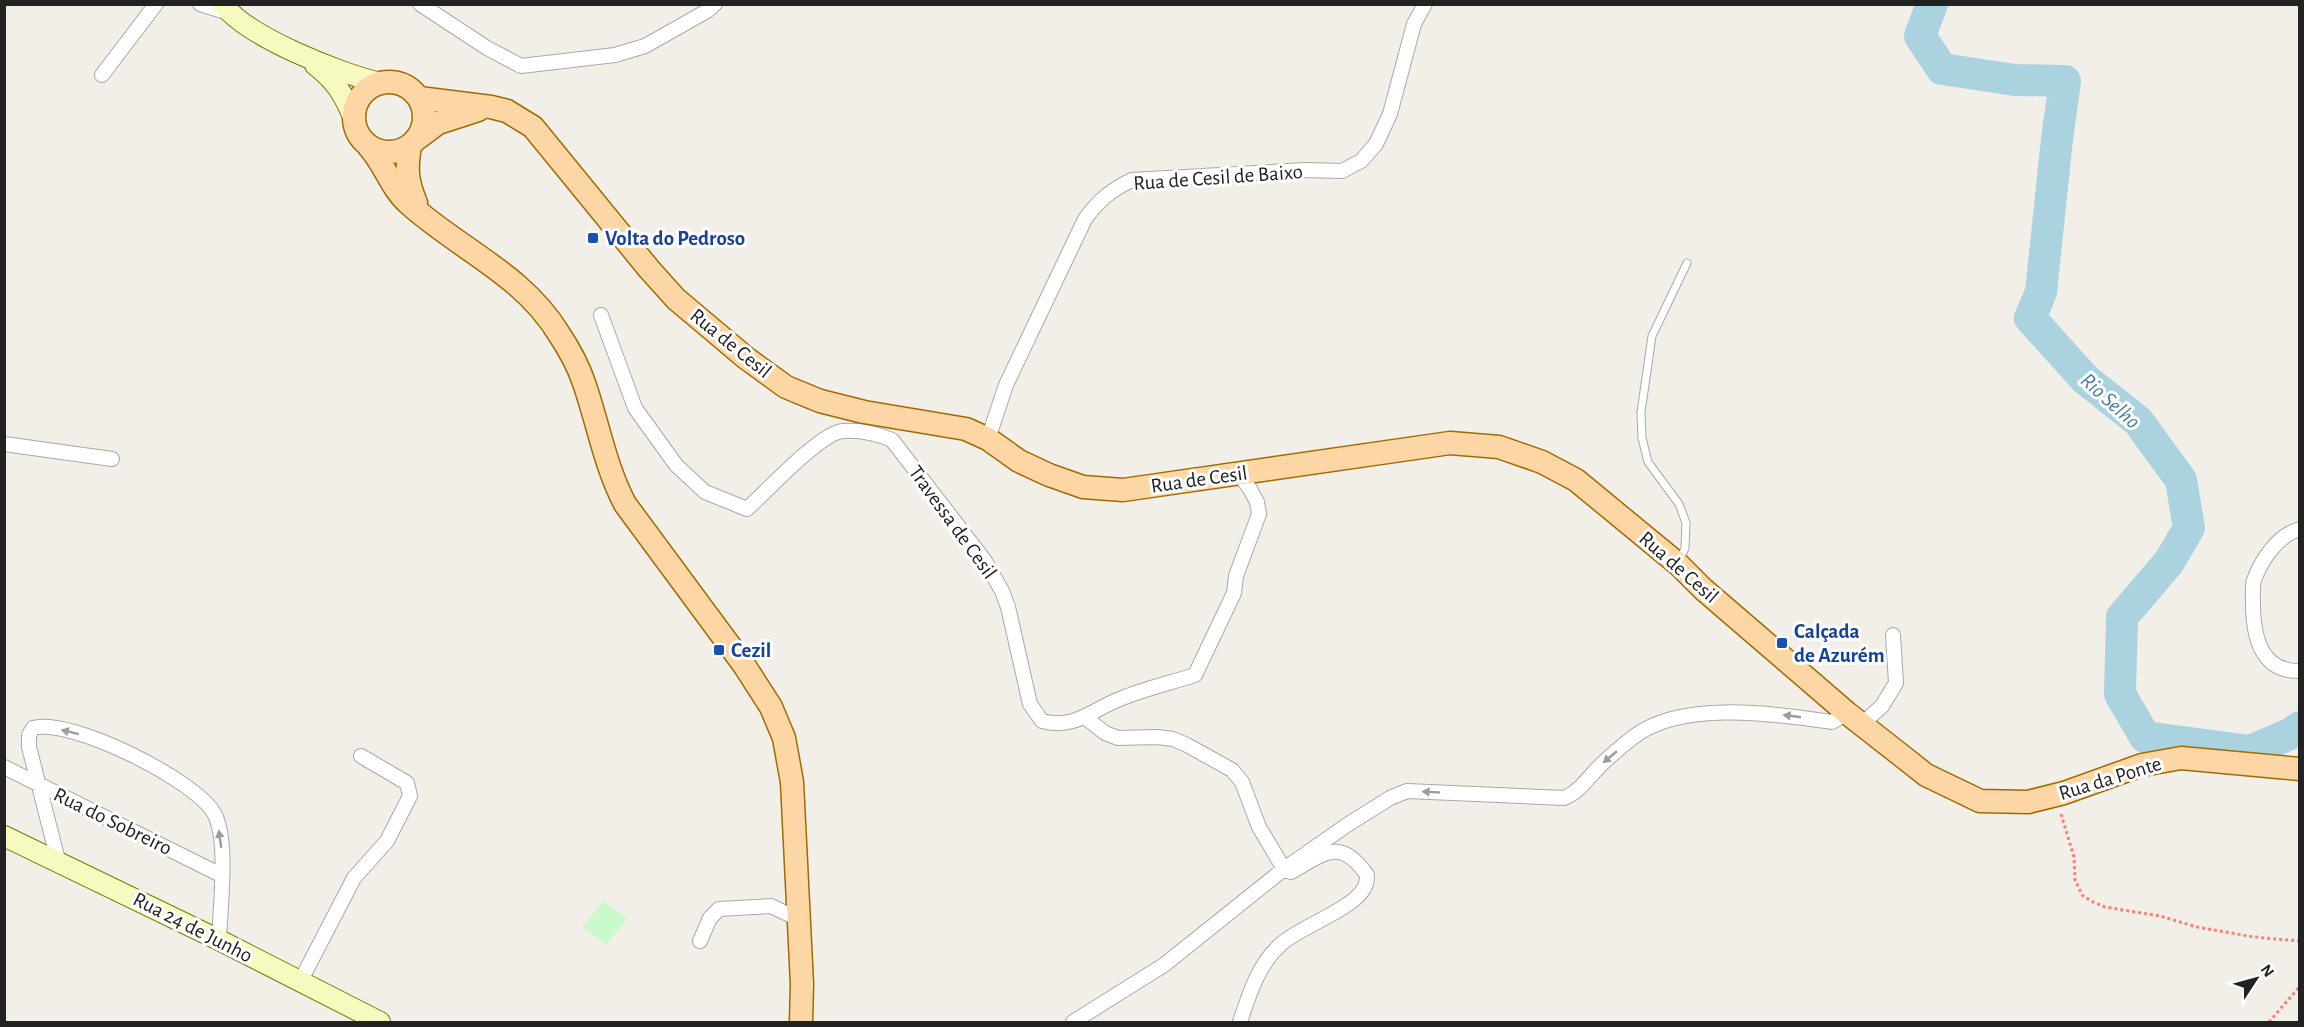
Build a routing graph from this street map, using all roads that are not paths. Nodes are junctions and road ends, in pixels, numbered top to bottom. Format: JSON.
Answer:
{"nodes":[{"id":1,"x":156,"y":4,"type":"edge"},
{"id":2,"x":200,"y":4,"type":"edge"},
{"id":3,"x":420,"y":4,"type":"edge"},
{"id":4,"x":715,"y":4,"type":"edge"},
{"id":5,"x":1425,"y":4,"type":"edge"},
{"id":6,"x":226,"y":9,"type":"edge"},
{"id":7,"x":302,"y":54,"type":"junction"},
{"id":8,"x":102,"y":75,"type":"dead end"},
{"id":9,"x":381,"y":83,"type":"junction"},
{"id":10,"x":419,"y":98,"type":"junction"},
{"id":11,"x":491,"y":107,"type":"junction"},
{"id":12,"x":354,"y":119,"type":"junction"},
{"id":13,"x":414,"y":142,"type":"junction"},
{"id":14,"x":369,"y":147,"type":"junction"},
{"id":15,"x":419,"y":213,"type":"junction"},
{"id":16,"x":1687,"y":263,"type":"dead end"},
{"id":17,"x":601,"y":315,"type":"dead end"},
{"id":18,"x":900,"y":418,"type":"junction"},
{"id":19,"x":988,"y":439,"type":"junction"},
{"id":20,"x":892,"y":440,"type":"junction"},
{"id":21,"x":4,"y":444,"type":"edge"},
{"id":22,"x":112,"y":459,"type":"dead end"},
{"id":23,"x":1238,"y":473,"type":"junction"},
{"id":24,"x":2300,"y":529,"type":"edge"},
{"id":25,"x":1678,"y":564,"type":"junction"},
{"id":26,"x":1893,"y":635,"type":"dead end"},
{"id":27,"x":2300,"y":671,"type":"edge"},
{"id":28,"x":1086,"y":718,"type":"junction"},
{"id":29,"x":1855,"y":718,"type":"junction"},
{"id":30,"x":361,"y":756,"type":"dead end"},
{"id":31,"x":4,"y":767,"type":"edge"},
{"id":32,"x":2300,"y":769,"type":"edge"},
{"id":33,"x":1926,"y":775,"type":"joint"},
{"id":34,"x":39,"y":784,"type":"junction"},
{"id":35,"x":4,"y":836,"type":"edge"},
{"id":36,"x":58,"y":860,"type":"junction"},
{"id":37,"x":1284,"y":869,"type":"junction"},
{"id":38,"x":221,"y":875,"type":"junction"},
{"id":39,"x":798,"y":919,"type":"junction"},
{"id":40,"x":219,"y":940,"type":"junction"},
{"id":41,"x":700,"y":941,"type":"dead end"},
{"id":42,"x":300,"y":982,"type":"junction"},
{"id":43,"x":380,"y":1023,"type":"edge"},
{"id":44,"x":801,"y":1023,"type":"edge"},
{"id":45,"x":1073,"y":1023,"type":"edge"},
{"id":46,"x":1240,"y":1023,"type":"edge"}],
"edges":[{"from":1,"to":8,"type":"street"},
{"from":2,"to":6,"type":"street"},
{"from":3,"to":4,"type":"street"},
{"from":5,"to":19,"type":"street","name":"Rua de Cesil de Baixo"},
{"from":6,"to":7,"type":"street"},
{"from":7,"to":9,"type":"street"},
{"from":7,"to":12,"type":"street"},
{"from":9,"to":10,"type":"main road"},
{"from":9,"to":12,"type":"main road"},
{"from":10,"to":11,"type":"main road","name":"Rua de Cesil"},
{"from":10,"to":13,"type":"main road"},
{"from":11,"to":13,"type":"main road"},
{"from":11,"to":18,"type":"main road","name":"Rua de Cesil"},
{"from":12,"to":14,"type":"main road"},
{"from":13,"to":14,"type":"main road"},
{"from":13,"to":15,"type":"main road"},
{"from":14,"to":15,"type":"main road"},
{"from":15,"to":39,"type":"main road"},
{"from":16,"to":25,"type":"lane"},
{"from":17,"to":20,"type":"street"},
{"from":18,"to":19,"type":"main road","name":"Rua de Cesil"},
{"from":18,"to":20,"type":"street"},
{"from":19,"to":23,"type":"main road","name":"Rua de Cesil"},
{"from":20,"to":28,"type":"street","name":"Travessa de Cesil"},
{"from":21,"to":22,"type":"street"},
{"from":23,"to":25,"type":"main road","name":"Rua de Cesil"},
{"from":23,"to":28,"type":"street","name":"Travessa de Cesil"},
{"from":24,"to":27,"type":"street"},
{"from":25,"to":29,"type":"main road","name":"Rua de Cesil"},
{"from":26,"to":29,"type":"street"},
{"from":28,"to":37,"type":"street"},
{"from":29,"to":33,"type":"main road","name":"Rua de Cesil"},
{"from":29,"to":37,"type":"street","one_way":true},
{"from":30,"to":42,"type":"street"},
{"from":31,"to":34,"type":"street","name":"Rua do Sobreiro"},
{"from":32,"to":33,"type":"main road","name":"Rua da Ponte"},
{"from":34,"to":36,"type":"street"},
{"from":34,"to":38,"type":"street","name":"Rua do Sobreiro"},
{"from":38,"to":34,"type":"street","one_way":true},
{"from":35,"to":36,"type":"street","name":"Rua 24 de Junho"},
{"from":36,"to":40,"type":"street","name":"Rua 24 de Junho"},
{"from":37,"to":45,"type":"street"},
{"from":37,"to":46,"type":"street"},
{"from":38,"to":40,"type":"street"},
{"from":39,"to":41,"type":"street"},
{"from":39,"to":44,"type":"main road"},
{"from":40,"to":42,"type":"street","name":"Rua 24 de Junho"},
{"from":42,"to":43,"type":"street","name":"Rua 24 de Junho"}]}
